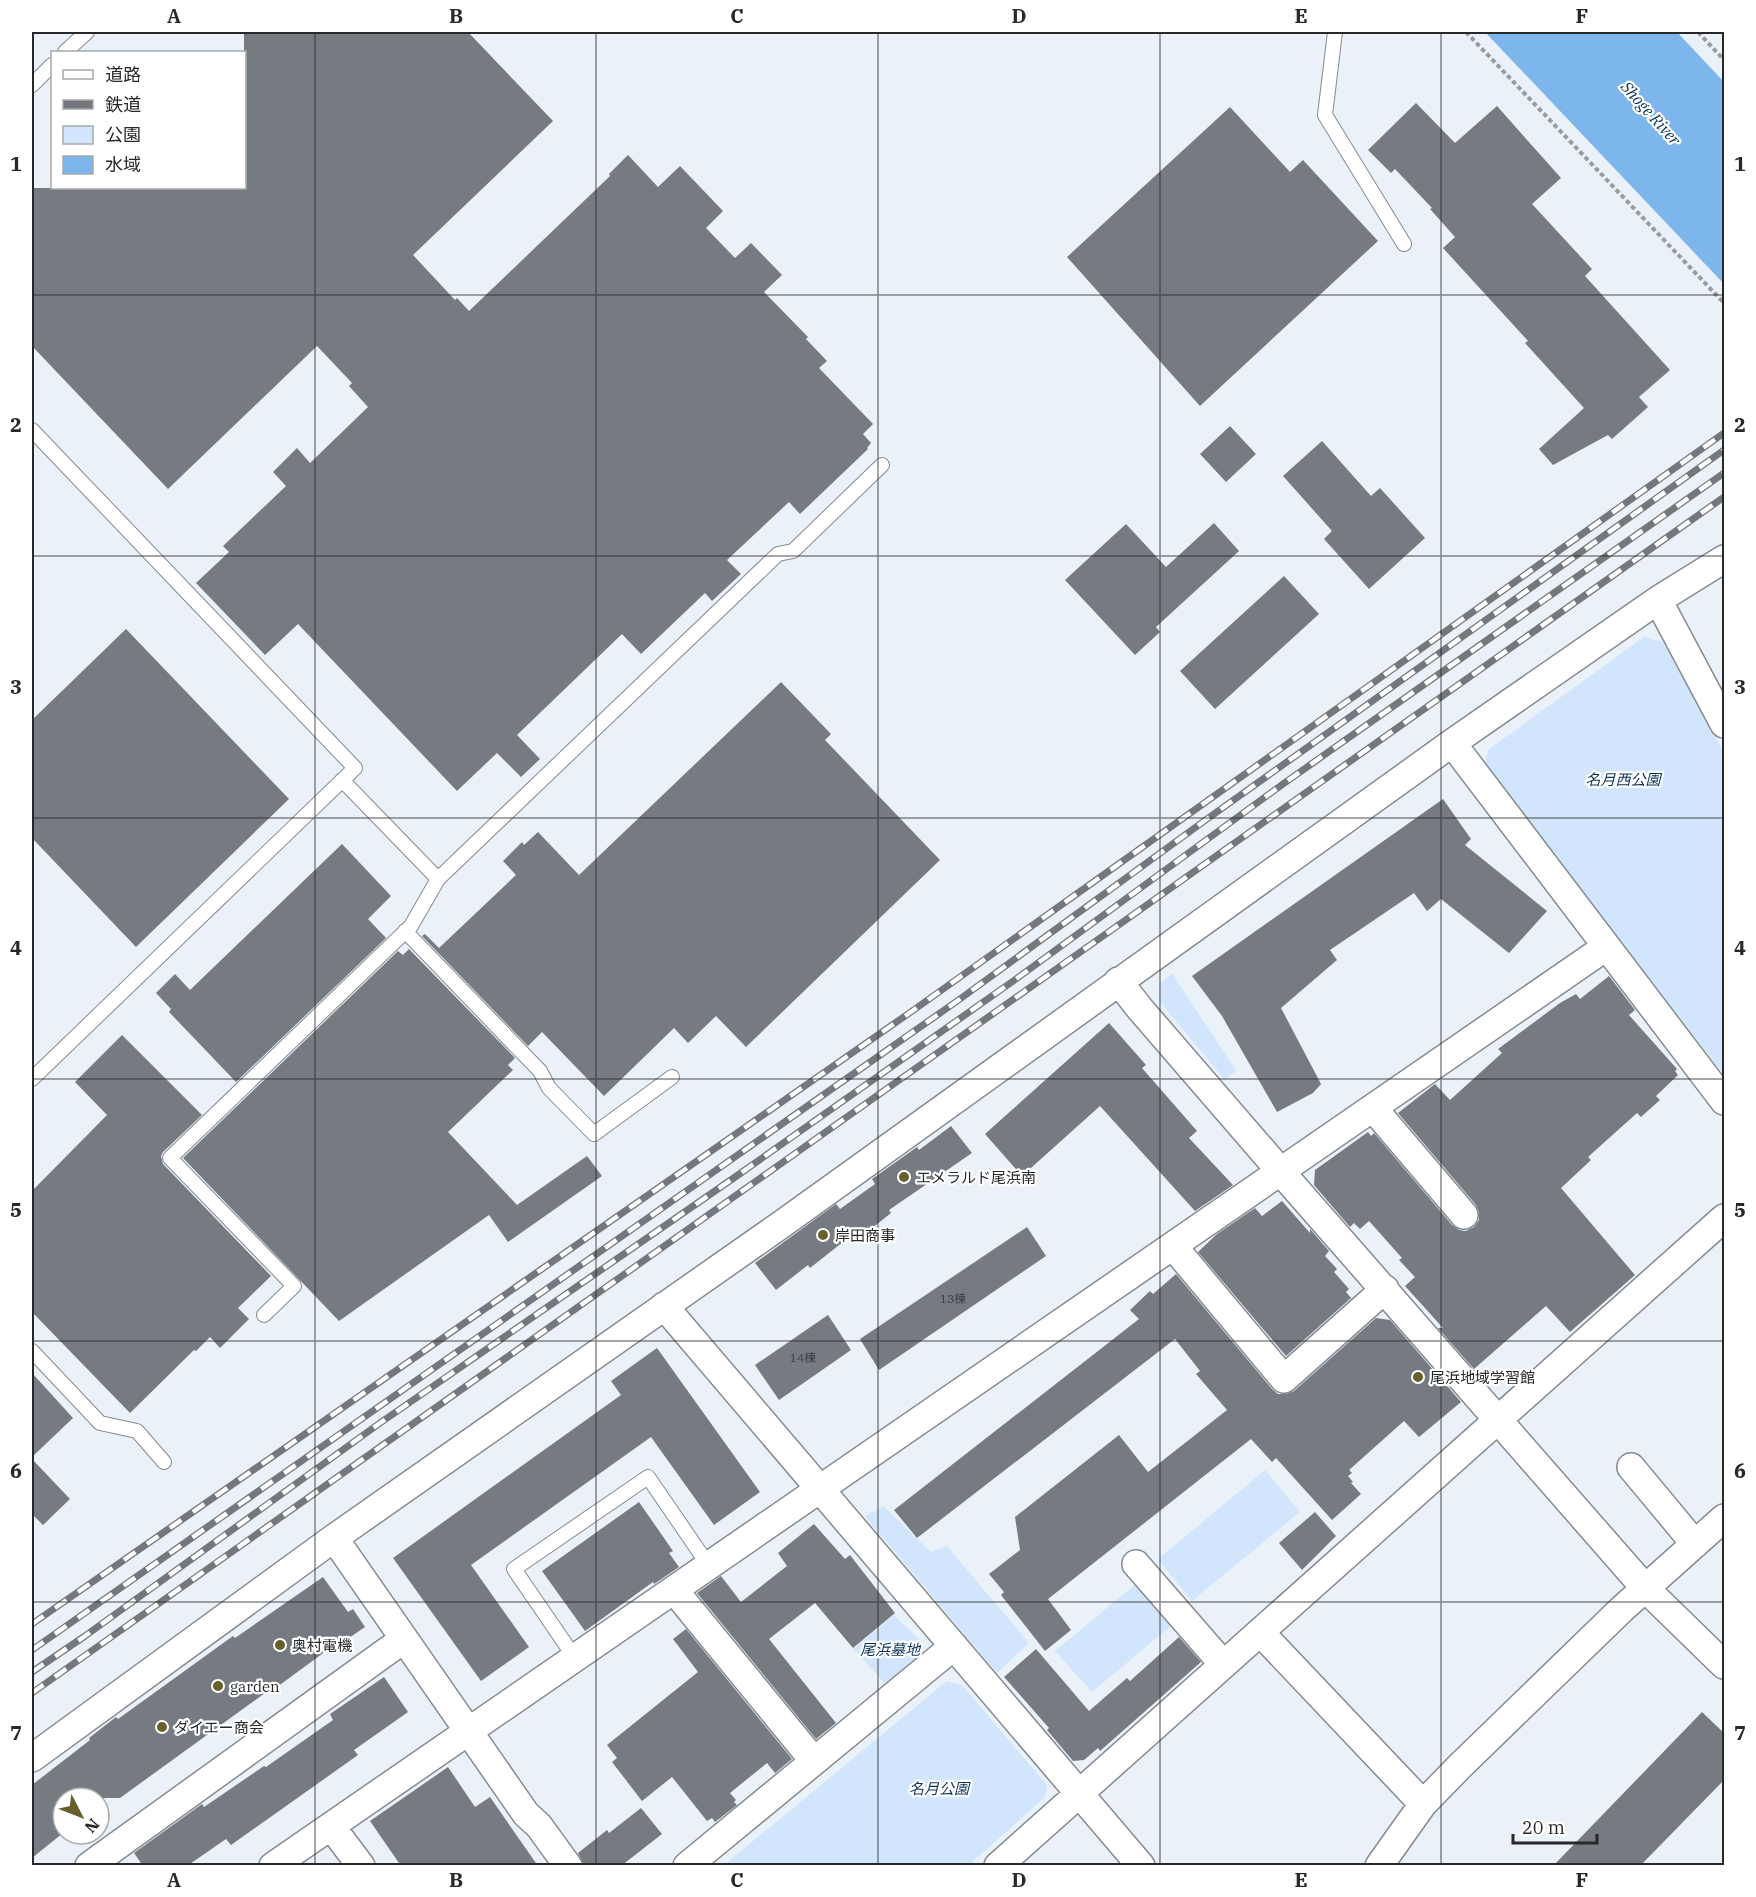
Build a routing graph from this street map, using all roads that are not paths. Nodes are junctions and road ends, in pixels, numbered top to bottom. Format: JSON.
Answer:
{"nodes":[{"id":1,"x":87,"y":32,"type":"edge"},
{"id":2,"x":1335,"y":32,"type":"edge"},
{"id":3,"x":66,"y":51,"type":"edge"},
{"id":4,"x":51,"y":66,"type":"edge"},
{"id":5,"x":32,"y":85,"type":"edge"},
{"id":6,"x":1404,"y":244,"type":"dead end"},
{"id":7,"x":32,"y":430,"type":"edge"},
{"id":8,"x":882,"y":465,"type":"dead end"},
{"id":9,"x":1725,"y":560,"type":"edge"},
{"id":10,"x":1658,"y":600,"type":"junction"},
{"id":11,"x":1725,"y":724,"type":"edge"},
{"id":12,"x":1452,"y":743,"type":"junction"},
{"id":13,"x":342,"y":780,"type":"junction"},
{"id":14,"x":438,"y":879,"type":"junction"},
{"id":15,"x":405,"y":931,"type":"junction"},
{"id":16,"x":1606,"y":947,"type":"junction"},
{"id":17,"x":1118,"y":981,"type":"junction"},
{"id":18,"x":672,"y":1077,"type":"dead end"},
{"id":19,"x":32,"y":1080,"type":"edge"},
{"id":20,"x":1725,"y":1101,"type":"edge"},
{"id":21,"x":1373,"y":1108,"type":"junction"},
{"id":22,"x":1281,"y":1172,"type":"junction"},
{"id":23,"x":1464,"y":1215,"type":"dead end"},
{"id":24,"x":1725,"y":1218,"type":"edge"},
{"id":25,"x":1173,"y":1246,"type":"junction"},
{"id":26,"x":1385,"y":1289,"type":"junction"},
{"id":27,"x":664,"y":1306,"type":"junction"},
{"id":28,"x":264,"y":1315,"type":"dead end"},
{"id":29,"x":32,"y":1351,"type":"edge"},
{"id":30,"x":1499,"y":1419,"type":"junction"},
{"id":31,"x":164,"y":1462,"type":"dead end"},
{"id":32,"x":1630,"y":1467,"type":"dead end"},
{"id":33,"x":821,"y":1490,"type":"junction"},
{"id":34,"x":1725,"y":1518,"type":"edge"},
{"id":35,"x":334,"y":1538,"type":"junction"},
{"id":36,"x":1695,"y":1544,"type":"junction"},
{"id":37,"x":1136,"y":1564,"type":"dead end"},
{"id":38,"x":709,"y":1566,"type":"junction"},
{"id":39,"x":1645,"y":1587,"type":"junction"},
{"id":40,"x":674,"y":1590,"type":"junction"},
{"id":41,"x":1260,"y":1632,"type":"junction"},
{"id":42,"x":404,"y":1640,"type":"junction"},
{"id":43,"x":954,"y":1646,"type":"junction"},
{"id":44,"x":575,"y":1658,"type":"junction"},
{"id":45,"x":1223,"y":1665,"type":"junction"},
{"id":46,"x":1725,"y":1665,"type":"edge"},
{"id":47,"x":468,"y":1732,"type":"junction"},
{"id":48,"x":32,"y":1758,"type":"edge"},
{"id":49,"x":814,"y":1761,"type":"junction"},
{"id":50,"x":1079,"y":1793,"type":"junction"},
{"id":51,"x":1423,"y":1804,"type":"junction"},
{"id":52,"x":330,"y":1826,"type":"junction"},
{"id":53,"x":89,"y":1866,"type":"edge"},
{"id":54,"x":273,"y":1866,"type":"edge"},
{"id":55,"x":361,"y":1866,"type":"edge"},
{"id":56,"x":568,"y":1866,"type":"edge"},
{"id":57,"x":687,"y":1866,"type":"edge"},
{"id":58,"x":998,"y":1866,"type":"edge"},
{"id":59,"x":1141,"y":1866,"type":"edge"},
{"id":60,"x":1379,"y":1866,"type":"edge"}],
"edges":[{"from":1,"to":3,"type":"lane"},
{"from":2,"to":6,"type":"lane"},
{"from":4,"to":5,"type":"lane"},
{"from":7,"to":13,"type":"lane"},
{"from":8,"to":14,"type":"lane"},
{"from":9,"to":10,"type":"street"},
{"from":10,"to":11,"type":"street"},
{"from":10,"to":12,"type":"street"},
{"from":12,"to":16,"type":"street"},
{"from":12,"to":17,"type":"street"},
{"from":13,"to":14,"type":"lane"},
{"from":13,"to":19,"type":"lane"},
{"from":14,"to":15,"type":"lane"},
{"from":15,"to":18,"type":"lane"},
{"from":15,"to":28,"type":"lane"},
{"from":16,"to":20,"type":"street"},
{"from":16,"to":21,"type":"street"},
{"from":17,"to":22,"type":"street"},
{"from":17,"to":27,"type":"street"},
{"from":21,"to":22,"type":"street"},
{"from":21,"to":23,"type":"street"},
{"from":22,"to":25,"type":"street"},
{"from":22,"to":26,"type":"street"},
{"from":24,"to":30,"type":"street"},
{"from":25,"to":26,"type":"street"},
{"from":25,"to":33,"type":"street"},
{"from":26,"to":30,"type":"street"},
{"from":27,"to":33,"type":"street"},
{"from":27,"to":35,"type":"street"},
{"from":29,"to":31,"type":"lane"},
{"from":30,"to":39,"type":"street"},
{"from":30,"to":41,"type":"street"},
{"from":32,"to":36,"type":"street"},
{"from":33,"to":38,"type":"street"},
{"from":33,"to":43,"type":"street"},
{"from":34,"to":36,"type":"street"},
{"from":35,"to":42,"type":"street"},
{"from":35,"to":48,"type":"street"},
{"from":36,"to":39,"type":"street"},
{"from":37,"to":45,"type":"street"},
{"from":38,"to":40,"type":"street"},
{"from":38,"to":44,"type":"lane"},
{"from":39,"to":46,"type":"street"},
{"from":39,"to":51,"type":"street"},
{"from":40,"to":44,"type":"street"},
{"from":40,"to":49,"type":"street"},
{"from":41,"to":45,"type":"street"},
{"from":41,"to":51,"type":"street"},
{"from":42,"to":47,"type":"street"},
{"from":42,"to":53,"type":"street"},
{"from":43,"to":49,"type":"street"},
{"from":43,"to":50,"type":"street"},
{"from":44,"to":47,"type":"street"},
{"from":45,"to":50,"type":"street"},
{"from":47,"to":52,"type":"street"},
{"from":47,"to":56,"type":"street"},
{"from":49,"to":57,"type":"street"},
{"from":50,"to":58,"type":"street"},
{"from":50,"to":59,"type":"street"},
{"from":51,"to":60,"type":"street"},
{"from":52,"to":54,"type":"street"},
{"from":52,"to":55,"type":"street"}]}
